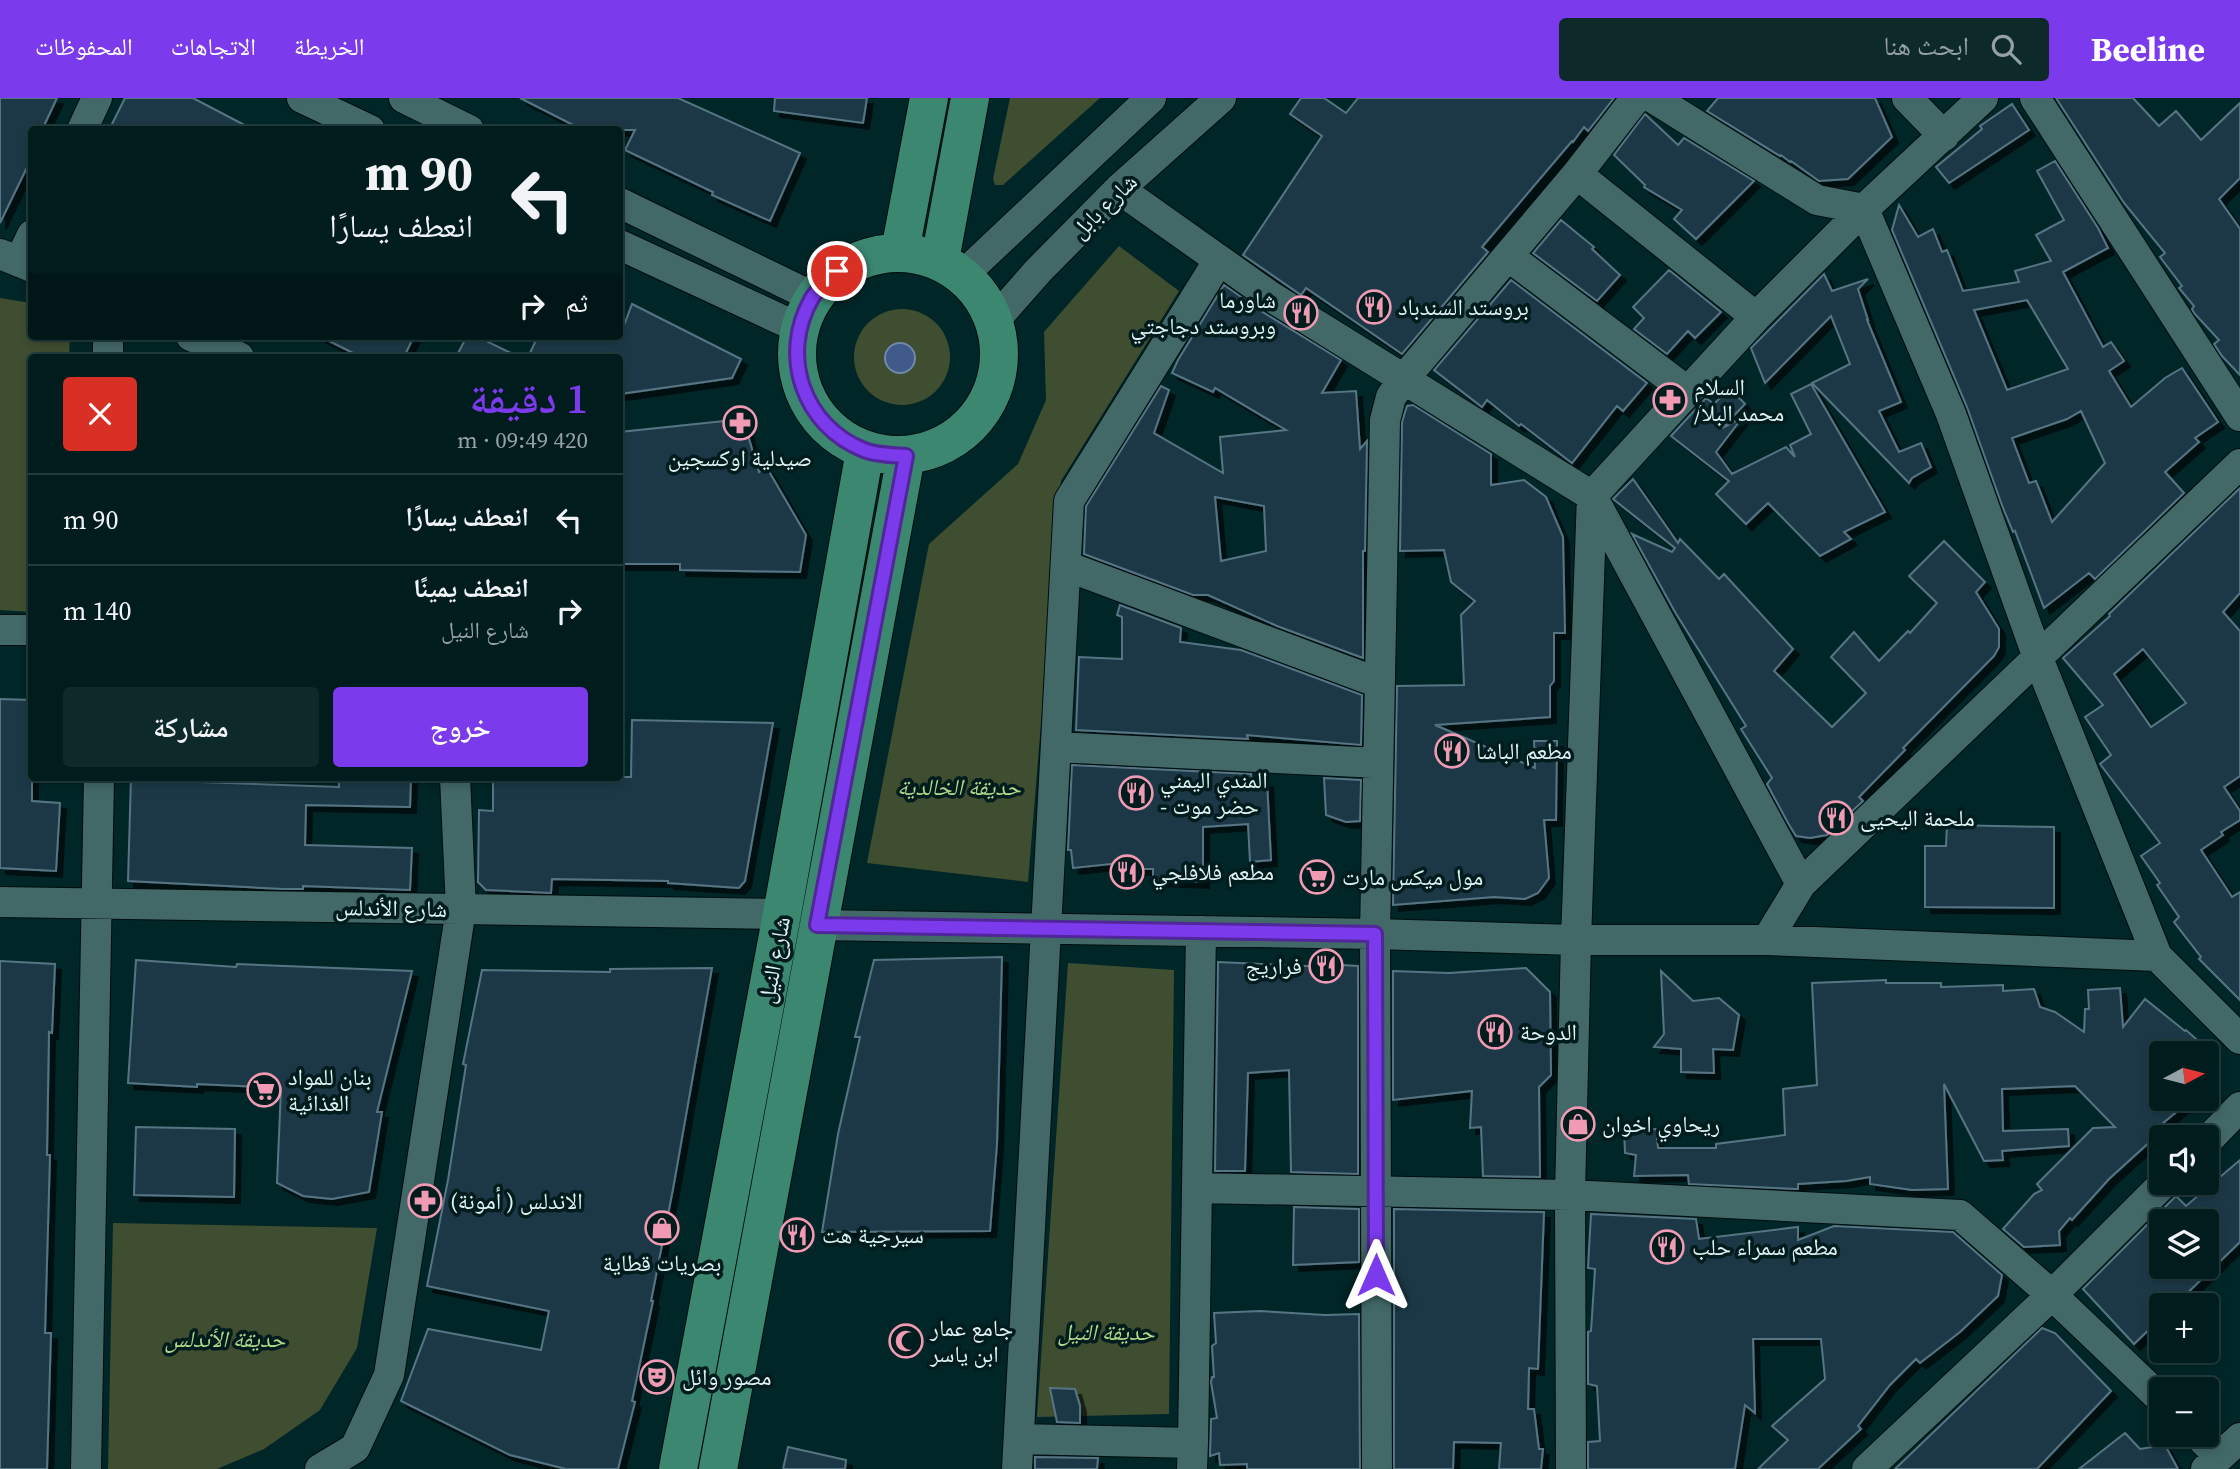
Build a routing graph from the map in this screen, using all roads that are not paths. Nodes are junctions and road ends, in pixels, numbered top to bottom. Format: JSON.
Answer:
{"nodes":[{"id":1,"x":97,"y":98,"type":"edge"},
{"id":2,"x":302,"y":98,"type":"edge"},
{"id":3,"x":404,"y":98,"type":"edge"},
{"id":4,"x":929,"y":98,"type":"edge"},
{"id":5,"x":970,"y":98,"type":"edge"},
{"id":6,"x":1152,"y":98,"type":"edge"},
{"id":7,"x":1221,"y":98,"type":"edge"},
{"id":8,"x":1636,"y":98,"type":"edge"},
{"id":9,"x":1653,"y":98,"type":"edge"},
{"id":10,"x":1907,"y":98,"type":"edge"},
{"id":11,"x":1983,"y":98,"type":"edge"},
{"id":12,"x":2035,"y":98,"type":"edge"},
{"id":13,"x":84,"y":126,"type":"edge"},
{"id":14,"x":362,"y":126,"type":"edge"},
{"id":15,"x":461,"y":126,"type":"edge"},
{"id":16,"x":1944,"y":136,"type":"junction"},
{"id":17,"x":1577,"y":174,"type":"junction"},
{"id":18,"x":1119,"y":189,"type":"junction"},
{"id":19,"x":623,"y":205,"type":"edge"},
{"id":20,"x":1864,"y":209,"type":"junction"},
{"id":21,"x":623,"y":246,"type":"edge"},
{"id":22,"x":900,"y":251,"type":"junction"},
{"id":23,"x":1508,"y":256,"type":"junction"},
{"id":24,"x":1219,"y":261,"type":"junction"},
{"id":25,"x":952,"y":267,"type":"junction"},
{"id":26,"x":806,"y":312,"type":"junction"},
{"id":27,"x":1756,"y":317,"type":"junction"},
{"id":28,"x":995,"y":320,"type":"junction"},
{"id":29,"x":200,"y":340,"type":"edge"},
{"id":30,"x":232,"y":354,"type":"edge"},
{"id":31,"x":1403,"y":380,"type":"junction"},
{"id":32,"x":1687,"y":391,"type":"junction"},
{"id":33,"x":2240,"y":416,"type":"edge"},
{"id":34,"x":865,"y":451,"type":"junction"},
{"id":35,"x":906,"y":456,"type":"junction"},
{"id":36,"x":2240,"y":464,"type":"edge"},
{"id":37,"x":1592,"y":496,"type":"junction"},
{"id":38,"x":1066,"y":566,"type":"junction"},
{"id":39,"x":0,"y":630,"type":"edge"},
{"id":40,"x":28,"y":630,"type":"edge"},
{"id":41,"x":2038,"y":658,"type":"junction"},
{"id":42,"x":1379,"y":683,"type":"junction"},
{"id":43,"x":1056,"y":747,"type":"junction"},
{"id":44,"x":1378,"y":763,"type":"junction"},
{"id":45,"x":99,"y":781,"type":"edge"},
{"id":46,"x":455,"y":781,"type":"edge"},
{"id":47,"x":1801,"y":884,"type":"junction"},
{"id":48,"x":0,"y":902,"type":"edge"},
{"id":49,"x":97,"y":903,"type":"junction"},
{"id":50,"x":461,"y":909,"type":"junction"},
{"id":51,"x":800,"y":920,"type":"junction"},
{"id":52,"x":1047,"y":929,"type":"junction"},
{"id":53,"x":1202,"y":931,"type":"junction"},
{"id":54,"x":1375,"y":934,"type":"junction"},
{"id":55,"x":1576,"y":940,"type":"junction"},
{"id":56,"x":1767,"y":940,"type":"junction"},
{"id":57,"x":2157,"y":956,"type":"junction"},
{"id":58,"x":2240,"y":1039,"type":"edge"},
{"id":59,"x":2240,"y":1107,"type":"edge"},
{"id":60,"x":2219,"y":1129,"type":"edge"},
{"id":61,"x":1197,"y":1188,"type":"junction"},
{"id":62,"x":1375,"y":1191,"type":"junction"},
{"id":63,"x":1570,"y":1195,"type":"junction"},
{"id":64,"x":2152,"y":1195,"type":"edge"},
{"id":65,"x":2052,"y":1295,"type":"junction"},
{"id":66,"x":2149,"y":1388,"type":"edge"},
{"id":67,"x":1019,"y":1439,"type":"junction"},
{"id":68,"x":1193,"y":1456,"type":"edge"},
{"id":69,"x":86,"y":1469,"type":"edge"},
{"id":70,"x":320,"y":1469,"type":"edge"},
{"id":71,"x":678,"y":1469,"type":"edge"},
{"id":72,"x":718,"y":1469,"type":"edge"},
{"id":73,"x":1017,"y":1469,"type":"edge"},
{"id":74,"x":1377,"y":1469,"type":"edge"},
{"id":75,"x":1571,"y":1469,"type":"edge"},
{"id":76,"x":1867,"y":1469,"type":"edge"}],
"edges":[{"from":1,"to":13,"type":"street"},
{"from":2,"to":14,"type":"street"},
{"from":3,"to":15,"type":"street"},
{"from":4,"to":22,"type":"main road"},
{"from":5,"to":25,"type":"main road"},
{"from":6,"to":25,"type":"street"},
{"from":7,"to":18,"type":"street","name":"شارع بابل"},
{"from":8,"to":17,"type":"street"},
{"from":9,"to":20,"type":"street"},
{"from":10,"to":16,"type":"street"},
{"from":11,"to":16,"type":"street"},
{"from":12,"to":33,"type":"street"},
{"from":16,"to":20,"type":"street"},
{"from":17,"to":23,"type":"street"},
{"from":17,"to":27,"type":"street"},
{"from":18,"to":24,"type":"street"},
{"from":18,"to":28,"type":"street","name":"شارع بابل"},
{"from":19,"to":26,"type":"street"},
{"from":20,"to":27,"type":"street"},
{"from":20,"to":41,"type":"street"},
{"from":21,"to":26,"type":"street"},
{"from":22,"to":25,"type":"main road"},
{"from":22,"to":26,"type":"main road"},
{"from":23,"to":31,"type":"street"},
{"from":23,"to":32,"type":"street"},
{"from":24,"to":31,"type":"street"},
{"from":24,"to":38,"type":"street"},
{"from":25,"to":28,"type":"main road"},
{"from":26,"to":34,"type":"main road"},
{"from":27,"to":32,"type":"street"},
{"from":28,"to":35,"type":"main road"},
{"from":29,"to":30,"type":"street"},
{"from":31,"to":37,"type":"street"},
{"from":31,"to":42,"type":"street"},
{"from":32,"to":37,"type":"street"},
{"from":34,"to":35,"type":"main road"},
{"from":34,"to":51,"type":"main road","name":"شارع النيل"},
{"from":35,"to":51,"type":"main road","name":"شارع النيل"},
{"from":36,"to":41,"type":"street"},
{"from":37,"to":47,"type":"street"},
{"from":37,"to":55,"type":"street"},
{"from":38,"to":42,"type":"street"},
{"from":38,"to":43,"type":"street"},
{"from":39,"to":40,"type":"street"},
{"from":41,"to":47,"type":"street"},
{"from":41,"to":57,"type":"street"},
{"from":42,"to":44,"type":"street"},
{"from":43,"to":44,"type":"street"},
{"from":43,"to":52,"type":"street"},
{"from":44,"to":54,"type":"street"},
{"from":45,"to":49,"type":"street"},
{"from":46,"to":50,"type":"street"},
{"from":47,"to":56,"type":"street"},
{"from":48,"to":49,"type":"street","name":"شارع الأندلس"},
{"from":49,"to":50,"type":"street","name":"شارع الأندلس"},
{"from":49,"to":69,"type":"street"},
{"from":50,"to":51,"type":"street","name":"شارع الأندلس"},
{"from":50,"to":70,"type":"street"},
{"from":51,"to":52,"type":"street","name":"شارع الأندلس"},
{"from":51,"to":71,"type":"main road","name":"شارع النيل"},
{"from":51,"to":72,"type":"main road","name":"شارع النيل"},
{"from":52,"to":53,"type":"street","name":"شارع الأندلس"},
{"from":52,"to":67,"type":"street"},
{"from":53,"to":54,"type":"street","name":"شارع الأندلس"},
{"from":53,"to":61,"type":"street"},
{"from":54,"to":55,"type":"street","name":"شارع الأندلس"},
{"from":54,"to":62,"type":"street"},
{"from":55,"to":56,"type":"street","name":"شارع الأندلس"},
{"from":55,"to":63,"type":"street"},
{"from":56,"to":57,"type":"street","name":"شارع الأندلس"},
{"from":57,"to":58,"type":"street"},
{"from":59,"to":60,"type":"street"},
{"from":61,"to":62,"type":"street"},
{"from":61,"to":68,"type":"street"},
{"from":62,"to":63,"type":"street"},
{"from":62,"to":74,"type":"street"},
{"from":63,"to":65,"type":"street"},
{"from":63,"to":75,"type":"street"},
{"from":64,"to":65,"type":"street"},
{"from":65,"to":66,"type":"street"},
{"from":65,"to":76,"type":"street"},
{"from":67,"to":68,"type":"street"},
{"from":67,"to":73,"type":"street"}]}
